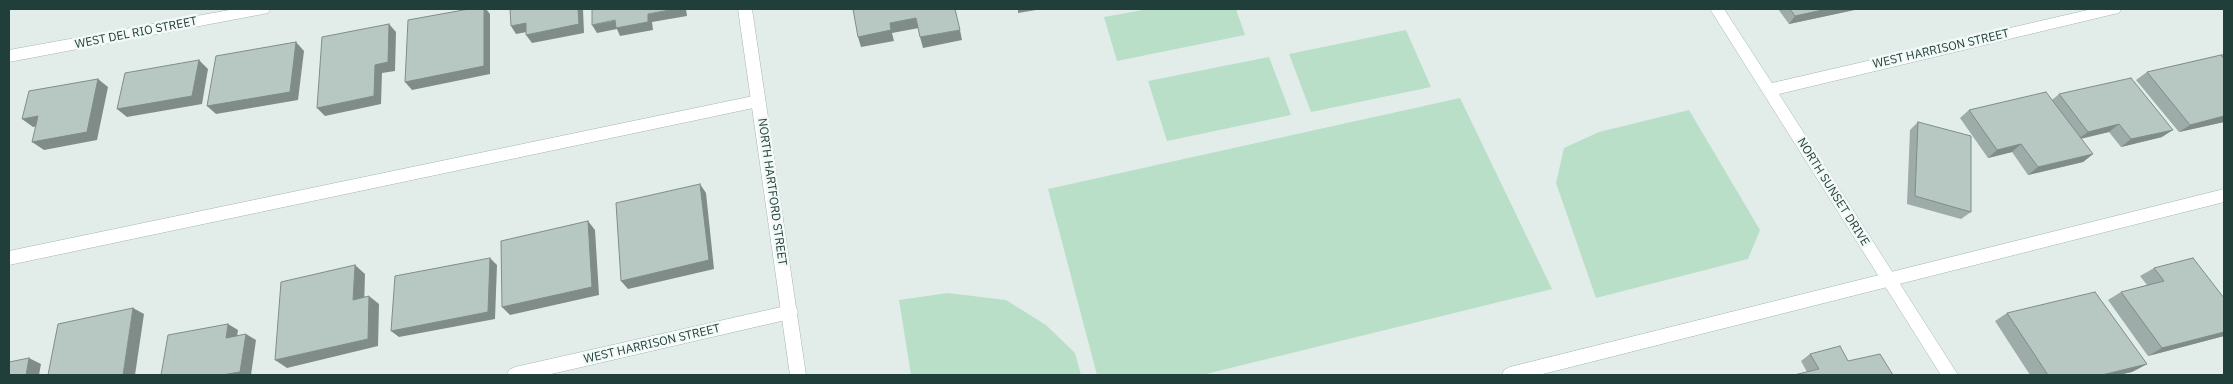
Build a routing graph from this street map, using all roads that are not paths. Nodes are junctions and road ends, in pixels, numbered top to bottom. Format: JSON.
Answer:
{"nodes":[{"id":1,"x":263,"y":9,"type":"edge"},
{"id":2,"x":745,"y":9,"type":"edge"},
{"id":3,"x":1717,"y":9,"type":"edge"},
{"id":4,"x":2114,"y":9,"type":"edge"},
{"id":5,"x":9,"y":56,"type":"edge"},
{"id":6,"x":1769,"y":90,"type":"junction"},
{"id":7,"x":758,"y":100,"type":"junction"},
{"id":8,"x":2224,"y":195,"type":"edge"},
{"id":9,"x":9,"y":258,"type":"edge"},
{"id":10,"x":1889,"y":281,"type":"junction"},
{"id":11,"x":790,"y":312,"type":"junction"},
{"id":12,"x":515,"y":375,"type":"edge"},
{"id":13,"x":798,"y":375,"type":"edge"},
{"id":14,"x":1510,"y":375,"type":"edge"},
{"id":15,"x":1950,"y":375,"type":"edge"}],
"edges":[{"from":1,"to":5,"type":"street","name":"WEST DEL RIO STREET"},
{"from":2,"to":7,"type":"street","name":"NORTH HARTFORD STREET"},
{"from":3,"to":6,"type":"street","name":"NORTH SUNSET DRIVE"},
{"from":4,"to":6,"type":"street","name":"WEST HARRISON STREET"},
{"from":6,"to":10,"type":"street","name":"NORTH SUNSET DRIVE"},
{"from":7,"to":9,"type":"street"},
{"from":7,"to":11,"type":"street","name":"NORTH HARTFORD STREET"},
{"from":8,"to":10,"type":"street"},
{"from":10,"to":14,"type":"street"},
{"from":10,"to":15,"type":"street","name":"NORTH SUNSET DRIVE"},
{"from":11,"to":12,"type":"street","name":"WEST HARRISON STREET"},
{"from":11,"to":13,"type":"street","name":"NORTH HARTFORD STREET"}]}
